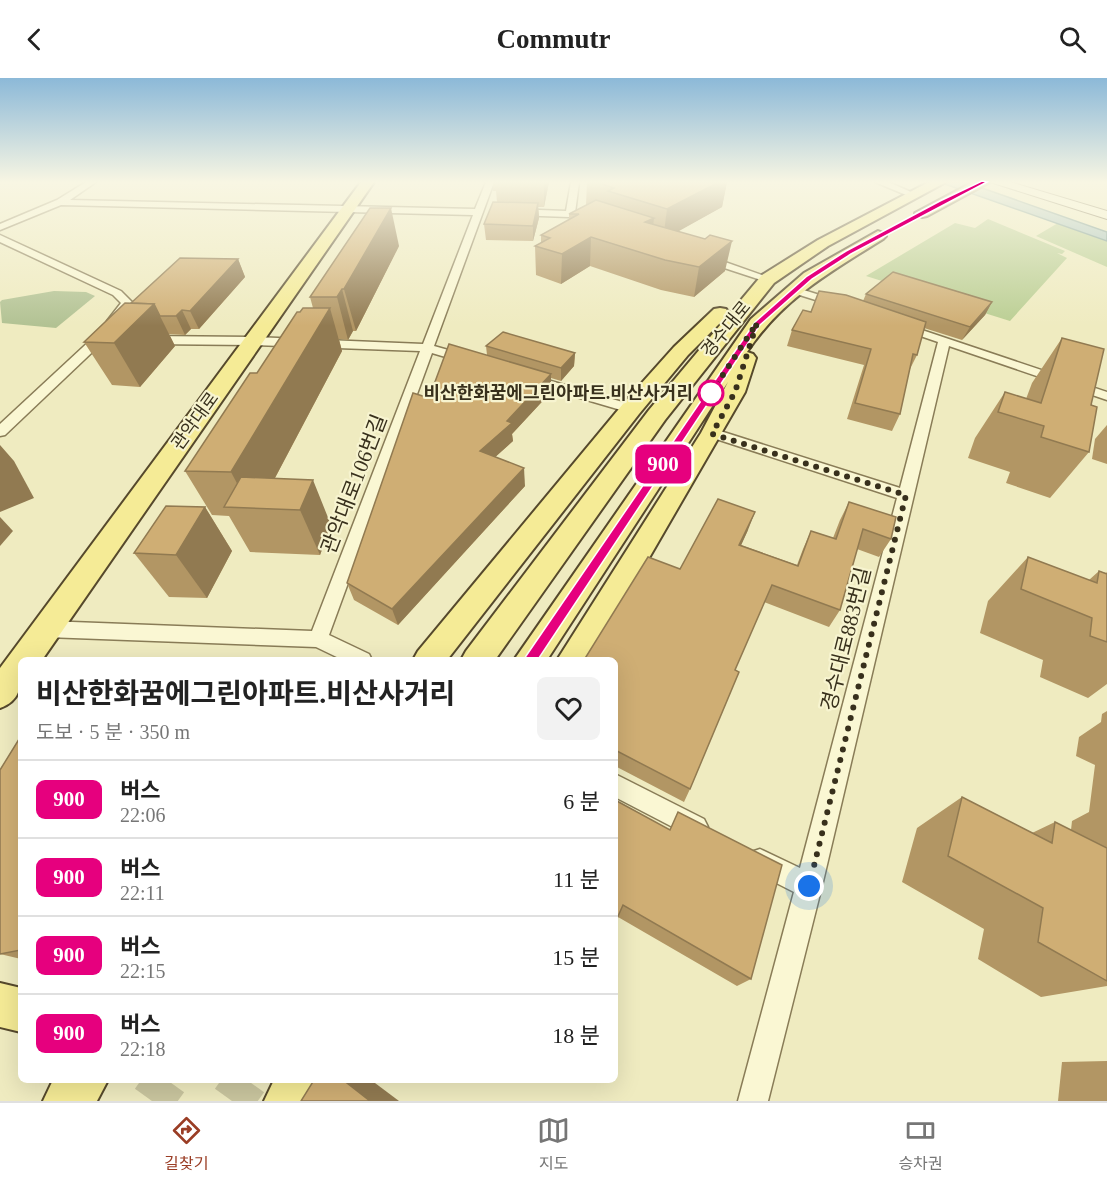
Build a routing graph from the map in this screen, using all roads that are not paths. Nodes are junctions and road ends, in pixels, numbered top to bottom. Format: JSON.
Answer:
{"nodes":[{"id":1,"x":332,"y":230,"type":"edge"},
{"id":2,"x":475,"y":230,"type":"edge"},
{"id":3,"x":848,"y":230,"type":"edge"},
{"id":4,"x":883,"y":230,"type":"edge"},
{"id":5,"x":0,"y":238,"type":"edge"},
{"id":6,"x":690,"y":253,"type":"edge"},
{"id":7,"x":768,"y":279,"type":"junction"},
{"id":8,"x":794,"y":290,"type":"junction"},
{"id":9,"x":856,"y":310,"type":"edge"},
{"id":10,"x":878,"y":318,"type":"edge"},
{"id":11,"x":757,"y":323,"type":"junction"},
{"id":12,"x":131,"y":339,"type":"edge"},
{"id":13,"x":944,"y":340,"type":"junction"},
{"id":14,"x":252,"y":341,"type":"junction"},
{"id":15,"x":429,"y":348,"type":"junction"},
{"id":16,"x":485,"y":365,"type":"edge"},
{"id":17,"x":519,"y":375,"type":"edge"},
{"id":18,"x":1107,"y":396,"type":"edge"},
{"id":19,"x":631,"y":409,"type":"junction"},
{"id":20,"x":0,"y":432,"type":"edge"},
{"id":21,"x":712,"y":434,"type":"junction"},
{"id":22,"x":906,"y":495,"type":"junction"},
{"id":23,"x":46,"y":629,"type":"junction"},
{"id":24,"x":318,"y":639,"type":"junction"},
{"id":25,"x":26,"y":657,"type":"edge"},
{"id":26,"x":356,"y":657,"type":"edge"},
{"id":27,"x":431,"y":657,"type":"edge"},
{"id":28,"x":479,"y":657,"type":"edge"},
{"id":29,"x":532,"y":657,"type":"edge"},
{"id":30,"x":575,"y":657,"type":"edge"},
{"id":31,"x":18,"y":668,"type":"edge"},
{"id":32,"x":0,"y":694,"type":"edge"},
{"id":33,"x":618,"y":787,"type":"edge"},
{"id":34,"x":809,"y":886,"type":"junction"},
{"id":35,"x":0,"y":1005,"type":"edge"},
{"id":36,"x":18,"y":1009,"type":"edge"},
{"id":37,"x":82,"y":1083,"type":"edge"},
{"id":38,"x":94,"y":1083,"type":"edge"},
{"id":39,"x":300,"y":1083,"type":"edge"},
{"id":40,"x":67,"y":1101,"type":"edge"},
{"id":41,"x":83,"y":1101,"type":"edge"},
{"id":42,"x":288,"y":1101,"type":"edge"},
{"id":43,"x":753,"y":1101,"type":"edge"}],
"edges":[{"from":1,"to":14,"type":"main road","name":"관악대로"},
{"from":2,"to":15,"type":"street","name":"관악대로106번길"},
{"from":3,"to":7,"type":"main road","name":"경수대로"},
{"from":4,"to":8,"type":"main road","name":"경수대로"},
{"from":5,"to":20,"type":"street"},
{"from":6,"to":7,"type":"street"},
{"from":7,"to":19,"type":"main road"},
{"from":7,"to":28,"type":"main road","name":"경수대로"},
{"from":8,"to":9,"type":"street"},
{"from":8,"to":11,"type":"main road","name":"경수대로"},
{"from":10,"to":13,"type":"street"},
{"from":11,"to":21,"type":"main road"},
{"from":11,"to":29,"type":"main road","name":"경수대로"},
{"from":12,"to":14,"type":"street"},
{"from":13,"to":18,"type":"street"},
{"from":13,"to":22,"type":"street","name":"경수대로883번길"},
{"from":14,"to":15,"type":"street"},
{"from":14,"to":23,"type":"main road","name":"관악대로"},
{"from":15,"to":16,"type":"street"},
{"from":15,"to":24,"type":"street","name":"관악대로106번길"},
{"from":17,"to":19,"type":"street"},
{"from":19,"to":27,"type":"main road"},
{"from":21,"to":22,"type":"street"},
{"from":21,"to":30,"type":"main road"},
{"from":22,"to":34,"type":"street","name":"경수대로883번길"},
{"from":23,"to":24,"type":"street"},
{"from":23,"to":25,"type":"main road","name":"관악대로"},
{"from":24,"to":26,"type":"street"},
{"from":31,"to":32,"type":"main road"},
{"from":33,"to":34,"type":"street"},
{"from":34,"to":43,"type":"street","name":"경수대로883번길"},
{"from":35,"to":36,"type":"main road"},
{"from":37,"to":40,"type":"main road"},
{"from":38,"to":41,"type":"main road"},
{"from":39,"to":42,"type":"main road"}]}
